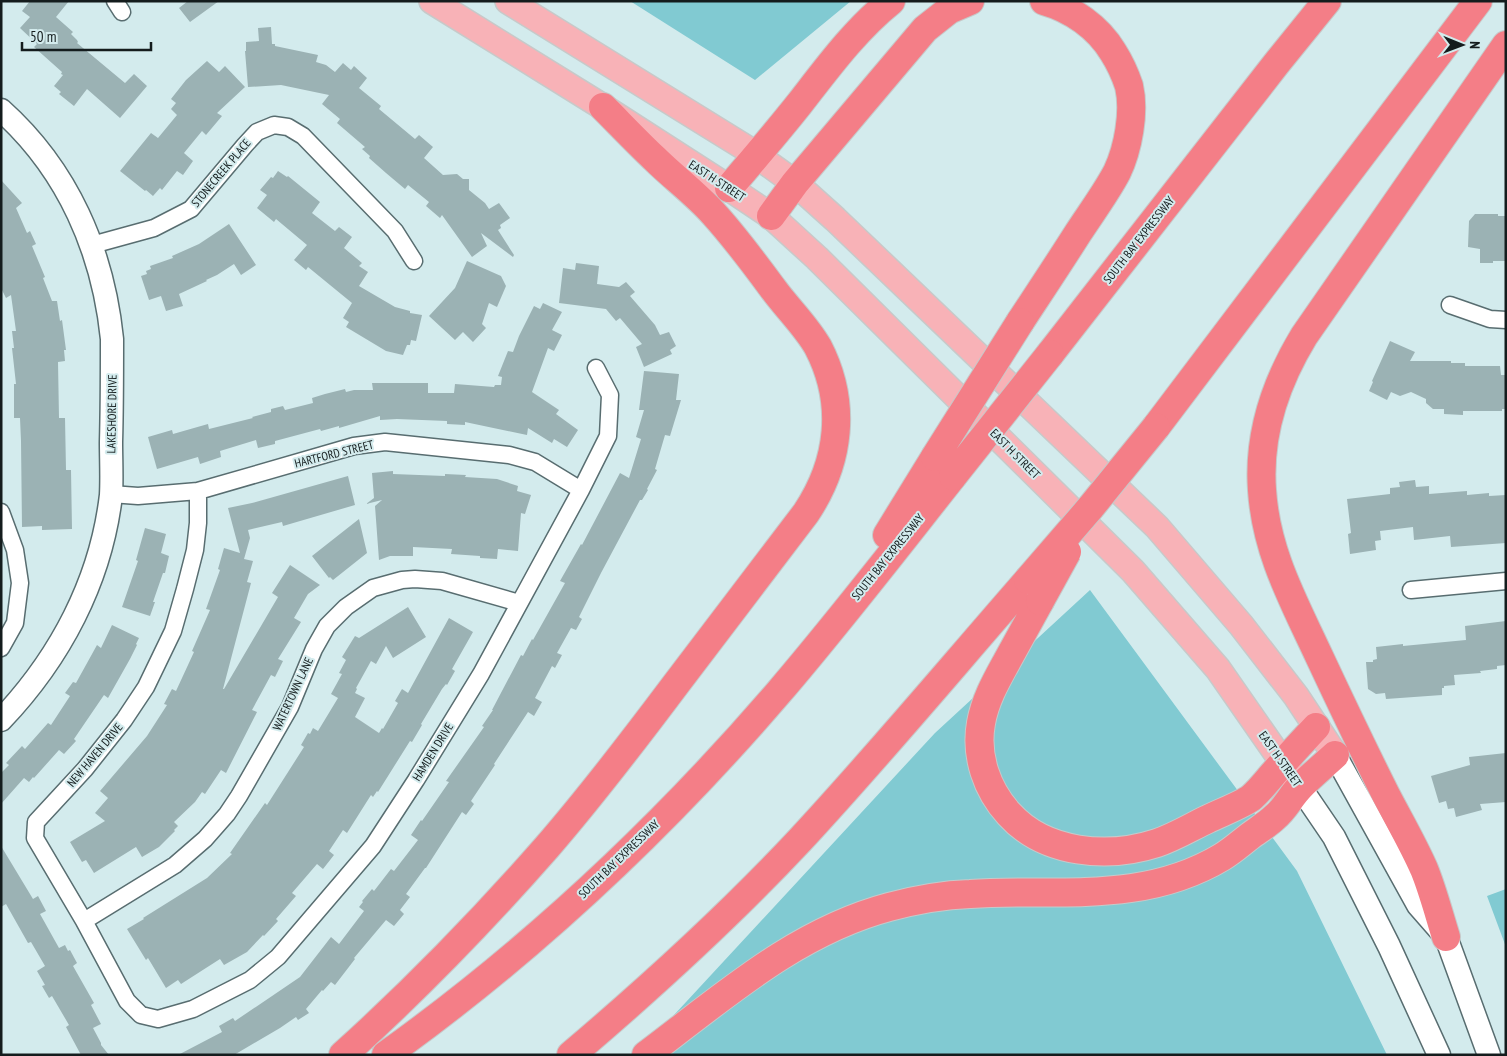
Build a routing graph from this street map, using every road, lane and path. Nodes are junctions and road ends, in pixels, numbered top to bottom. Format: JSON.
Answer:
{"nodes":[{"id":1,"x":432,"y":1,"type":"edge"},
{"id":2,"x":508,"y":1,"type":"edge"},
{"id":3,"x":891,"y":1,"type":"edge"},
{"id":4,"x":970,"y":1,"type":"edge"},
{"id":5,"x":1044,"y":1,"type":"edge"},
{"id":6,"x":1327,"y":1,"type":"edge"},
{"id":7,"x":1478,"y":1,"type":"edge"},
{"id":8,"x":1506,"y":45,"type":"edge"},
{"id":9,"x":603,"y":107,"type":"junction"},
{"id":10,"x":1,"y":110,"type":"edge"},
{"id":11,"x":756,"y":156,"type":"junction"},
{"id":12,"x":795,"y":183,"type":"junction"},
{"id":13,"x":729,"y":188,"type":"junction"},
{"id":14,"x":771,"y":216,"type":"junction"},
{"id":15,"x":92,"y":245,"type":"junction"},
{"id":16,"x":414,"y":261,"type":"dead end"},
{"id":17,"x":1450,"y":305,"type":"dead end"},
{"id":18,"x":1506,"y":320,"type":"edge"},
{"id":19,"x":596,"y":368,"type":"dead end"},
{"id":20,"x":944,"y":467,"type":"junction"},
{"id":21,"x":198,"y":490,"type":"junction"},
{"id":22,"x":580,"y":490,"type":"junction"},
{"id":23,"x":111,"y":494,"type":"junction"},
{"id":24,"x":1,"y":512,"type":"edge"},
{"id":25,"x":1506,"y":581,"type":"edge"},
{"id":26,"x":1411,"y":590,"type":"dead end"},
{"id":27,"x":1034,"y":591,"type":"junction"},
{"id":28,"x":519,"y":603,"type":"junction"},
{"id":29,"x":1,"y":648,"type":"edge"},
{"id":30,"x":1,"y":720,"type":"edge"},
{"id":31,"x":1316,"y":727,"type":"junction"},
{"id":32,"x":1335,"y":756,"type":"junction"},
{"id":33,"x":1283,"y":763,"type":"junction"},
{"id":34,"x":1300,"y":787,"type":"junction"},
{"id":35,"x":84,"y":921,"type":"junction"},
{"id":36,"x":1446,"y":938,"type":"junction"},
{"id":37,"x":127,"y":1000,"type":"joint"},
{"id":38,"x":343,"y":1055,"type":"edge"},
{"id":39,"x":386,"y":1055,"type":"edge"},
{"id":40,"x":571,"y":1055,"type":"edge"},
{"id":41,"x":646,"y":1055,"type":"edge"},
{"id":42,"x":1439,"y":1055,"type":"edge"},
{"id":43,"x":1489,"y":1055,"type":"edge"}],
"edges":[{"from":1,"to":9,"type":"main road","name":"EAST H STREET"},
{"from":2,"to":11,"type":"main road"},
{"from":3,"to":11,"type":"highway"},
{"from":4,"to":12,"type":"highway"},
{"from":5,"to":20,"type":"highway","bridge":true},
{"from":6,"to":20,"type":"highway","name":"SOUTH BAY EXPRESSWAY","bridge":true},
{"from":7,"to":27,"type":"highway","bridge":true},
{"from":8,"to":36,"type":"highway"},
{"from":9,"to":13,"type":"main road","name":"EAST H STREET"},
{"from":9,"to":38,"type":"highway"},
{"from":10,"to":15,"type":"street","name":"LAKESHORE DRIVE"},
{"from":11,"to":12,"type":"main road"},
{"from":11,"to":13,"type":"highway"},
{"from":12,"to":14,"type":"highway"},
{"from":12,"to":31,"type":"main road"},
{"from":13,"to":14,"type":"main road","name":"EAST H STREET"},
{"from":14,"to":33,"type":"main road","name":"EAST H STREET"},
{"from":15,"to":16,"type":"street","name":"STONECREEK PLACE"},
{"from":15,"to":23,"type":"street","name":"LAKESHORE DRIVE"},
{"from":17,"to":18,"type":"street"},
{"from":19,"to":22,"type":"street","name":"HAMDEN DRIVE"},
{"from":20,"to":39,"type":"highway","name":"SOUTH BAY EXPRESSWAY"},
{"from":21,"to":22,"type":"street","name":"HARTFORD STREET"},
{"from":21,"to":23,"type":"street","name":"HARTFORD STREET"},
{"from":21,"to":35,"type":"street","name":"NEW HAVEN DRIVE"},
{"from":22,"to":28,"type":"street","name":"HAMDEN DRIVE"},
{"from":23,"to":30,"type":"street","name":"LAKESHORE DRIVE"},
{"from":24,"to":29,"type":"street"},
{"from":25,"to":26,"type":"street"},
{"from":27,"to":33,"type":"highway"},
{"from":27,"to":40,"type":"highway"},
{"from":28,"to":35,"type":"street","name":"WATERTOWN LANE"},
{"from":28,"to":37,"type":"street","name":"HAMDEN DRIVE"},
{"from":31,"to":32,"type":"main road"},
{"from":31,"to":33,"type":"highway"},
{"from":32,"to":34,"type":"highway"},
{"from":32,"to":36,"type":"street"},
{"from":33,"to":34,"type":"main road","name":"EAST H STREET"},
{"from":34,"to":41,"type":"highway"},
{"from":34,"to":42,"type":"street","name":"EAST H STREET"},
{"from":35,"to":37,"type":"street","name":"NEW HAVEN DRIVE"},
{"from":36,"to":43,"type":"street"}]}
